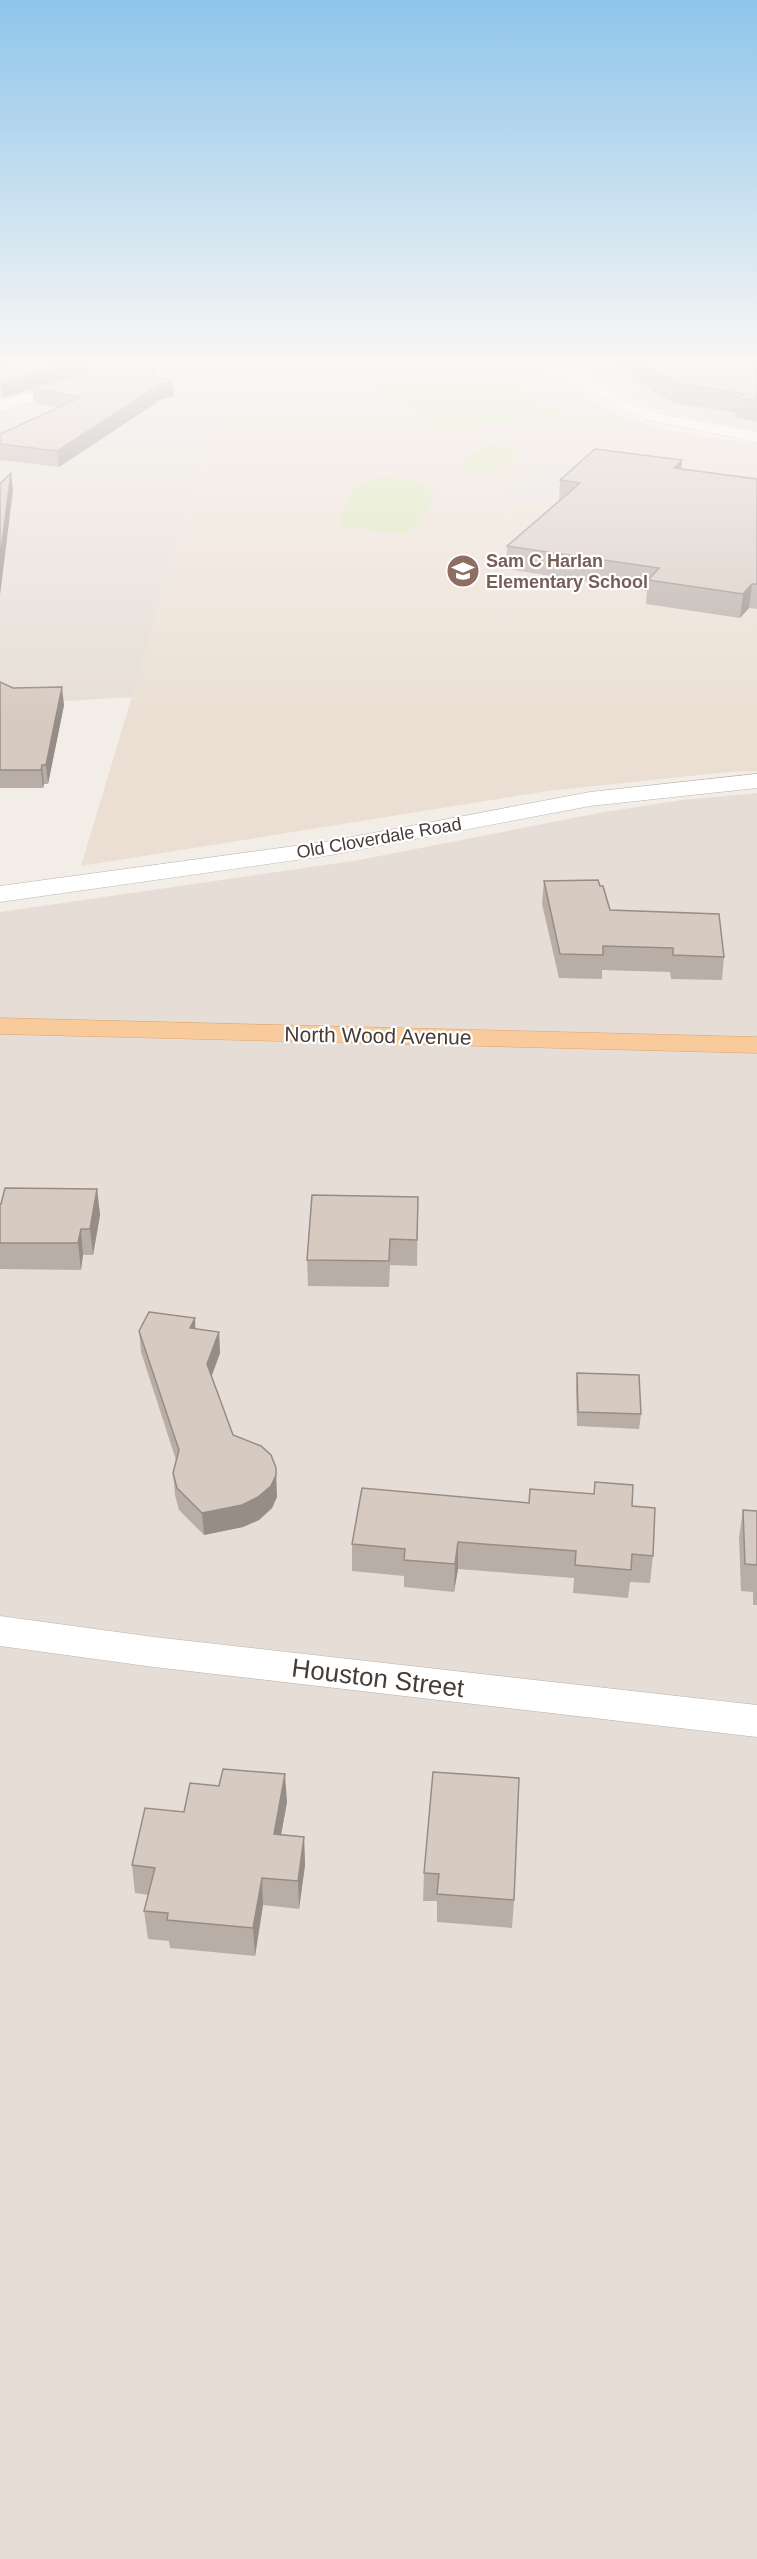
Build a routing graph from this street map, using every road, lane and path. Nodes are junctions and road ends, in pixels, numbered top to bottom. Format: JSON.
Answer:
{"nodes":[{"id":1,"x":757,"y":781,"type":"edge"},
{"id":2,"x":0,"y":894,"type":"edge"},
{"id":3,"x":0,"y":1026,"type":"edge"},
{"id":4,"x":757,"y":1045,"type":"edge"},
{"id":5,"x":0,"y":1631,"type":"edge"},
{"id":6,"x":757,"y":1721,"type":"edge"}],
"edges":[{"from":1,"to":2,"type":"street","name":"Old Cloverdale Road"},
{"from":3,"to":4,"type":"main road","name":"North Wood Avenue"},
{"from":5,"to":6,"type":"street","name":"Houston Street"}]}
